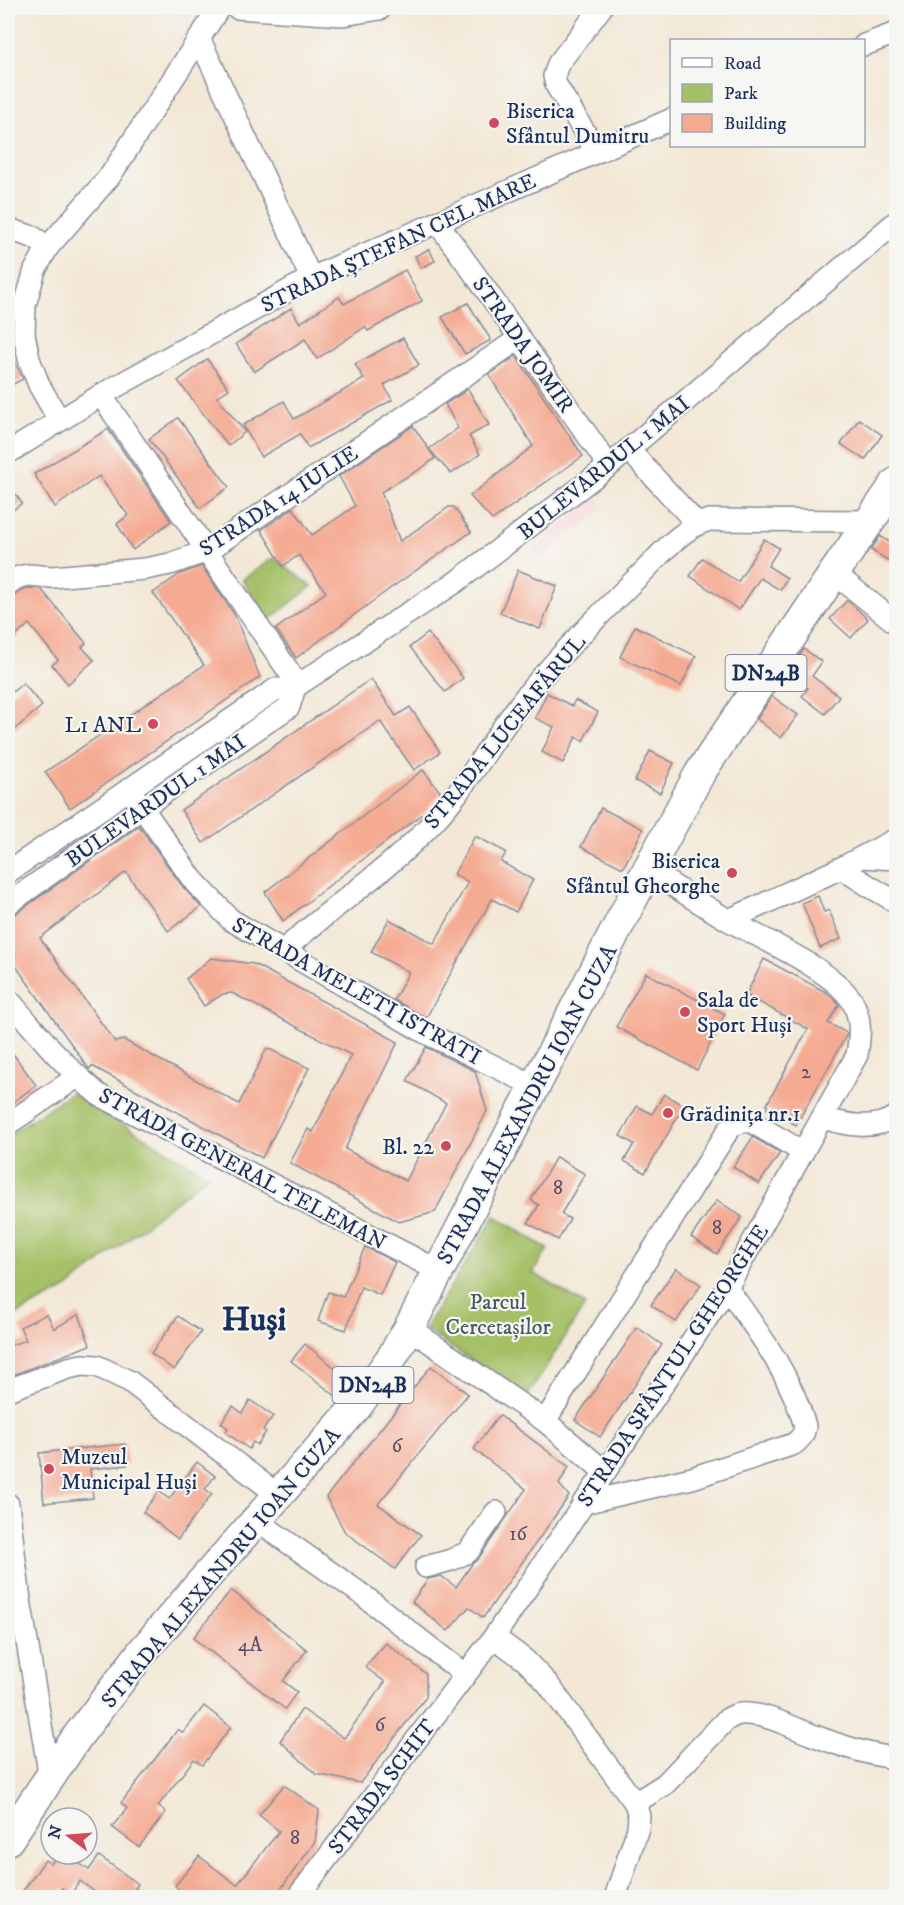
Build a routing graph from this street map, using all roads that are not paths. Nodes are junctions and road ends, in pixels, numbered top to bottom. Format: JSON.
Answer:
{"nodes":[{"id":1,"x":219,"y":8,"type":"edge"},
{"id":2,"x":237,"y":8,"type":"edge"},
{"id":3,"x":601,"y":8,"type":"edge"},
{"id":4,"x":380,"y":9,"type":"edge"},
{"id":5,"x":897,"y":33,"type":"edge"},
{"id":6,"x":200,"y":40,"type":"junction"},
{"id":7,"x":865,"y":45,"type":"edge"},
{"id":8,"x":670,"y":120,"type":"edge"},
{"id":9,"x":596,"y":151,"type":"junction"},
{"id":10,"x":437,"y":222,"type":"junction"},
{"id":11,"x":897,"y":222,"type":"edge"},
{"id":12,"x":8,"y":228,"type":"edge"},
{"id":13,"x":48,"y":247,"type":"junction"},
{"id":14,"x":311,"y":278,"type":"junction"},
{"id":15,"x":520,"y":338,"type":"junction"},
{"id":16,"x":101,"y":395,"type":"junction"},
{"id":17,"x":59,"y":420,"type":"junction"},
{"id":18,"x":629,"y":450,"type":"junction"},
{"id":19,"x":8,"y":453,"type":"edge"},
{"id":20,"x":609,"y":466,"type":"junction"},
{"id":21,"x":897,"y":483,"type":"edge"},
{"id":22,"x":870,"y":521,"type":"junction"},
{"id":23,"x":697,"y":524,"type":"junction"},
{"id":24,"x":207,"y":550,"type":"junction"},
{"id":25,"x":834,"y":573,"type":"junction"},
{"id":26,"x":8,"y":584,"type":"edge"},
{"id":27,"x":897,"y":623,"type":"edge"},
{"id":28,"x":296,"y":688,"type":"junction"},
{"id":29,"x":129,"y":789,"type":"junction"},
{"id":30,"x":141,"y":808,"type":"junction"},
{"id":31,"x":897,"y":839,"type":"edge"},
{"id":32,"x":862,"y":857,"type":"junction"},
{"id":33,"x":897,"y":859,"type":"edge"},
{"id":34,"x":841,"y":868,"type":"junction"},
{"id":35,"x":648,"y":869,"type":"junction"},
{"id":36,"x":8,"y":872,"type":"edge"},
{"id":37,"x":897,"y":902,"type":"edge"},
{"id":38,"x":8,"y":904,"type":"edge"},
{"id":39,"x":729,"y":920,"type":"junction"},
{"id":40,"x":283,"y":951,"type":"junction"},
{"id":41,"x":8,"y":999,"type":"edge"},
{"id":42,"x":77,"y":1077,"type":"junction"},
{"id":43,"x":535,"y":1086,"type":"junction"},
{"id":44,"x":823,"y":1118,"type":"junction"},
{"id":45,"x":894,"y":1121,"type":"edge"},
{"id":46,"x":8,"y":1125,"type":"edge"},
{"id":47,"x":803,"y":1152,"type":"junction"},
{"id":48,"x":439,"y":1271,"type":"junction"},
{"id":49,"x":727,"y":1288,"type":"junction"},
{"id":50,"x":409,"y":1328,"type":"junction"},
{"id":51,"x":8,"y":1390,"type":"edge"},
{"id":52,"x":545,"y":1421,"type":"junction"},
{"id":53,"x":605,"y":1472,"type":"junction"},
{"id":54,"x":278,"y":1495,"type":"junction"},
{"id":55,"x":8,"y":1503,"type":"edge"},
{"id":56,"x":583,"y":1503,"type":"junction"},
{"id":57,"x":496,"y":1512,"type":"dead end"},
{"id":58,"x":256,"y":1520,"type":"junction"},
{"id":59,"x":426,"y":1567,"type":"dead end"},
{"id":60,"x":494,"y":1637,"type":"junction"},
{"id":61,"x":464,"y":1674,"type":"junction"},
{"id":62,"x":897,"y":1758,"type":"edge"},
{"id":63,"x":50,"y":1778,"type":"junction"},
{"id":64,"x":635,"y":1803,"type":"junction"},
{"id":65,"x":8,"y":1840,"type":"edge"},
{"id":66,"x":297,"y":1898,"type":"edge"},
{"id":67,"x":615,"y":1898,"type":"edge"}],
"edges":[{"from":1,"to":6,"type":"street"},
{"from":2,"to":4,"type":"street"},
{"from":3,"to":9,"type":"street"},
{"from":5,"to":7,"type":"street"},
{"from":6,"to":13,"type":"street"},
{"from":6,"to":14,"type":"street"},
{"from":8,"to":9,"type":"street","name":"STRADA ȘTEFAN CEL MARE"},
{"from":9,"to":10,"type":"street","name":"STRADA ȘTEFAN CEL MARE"},
{"from":10,"to":14,"type":"street","name":"STRADA ȘTEFAN CEL MARE"},
{"from":10,"to":15,"type":"street","name":"STRADA JOMIR"},
{"from":11,"to":18,"type":"street","name":"BULEVARDUL 1 MAI"},
{"from":12,"to":13,"type":"street"},
{"from":13,"to":17,"type":"street"},
{"from":14,"to":16,"type":"street","name":"STRADA ȘTEFAN CEL MARE"},
{"from":15,"to":20,"type":"street","name":"STRADA JOMIR"},
{"from":15,"to":24,"type":"street","name":"STRADA 14 IULIE"},
{"from":16,"to":17,"type":"street","name":"STRADA ȘTEFAN CEL MARE"},
{"from":16,"to":24,"type":"street"},
{"from":17,"to":19,"type":"street","name":"STRADA ȘTEFAN CEL MARE"},
{"from":18,"to":20,"type":"street","name":"BULEVARDUL 1 MAI"},
{"from":18,"to":23,"type":"street"},
{"from":20,"to":28,"type":"street","name":"BULEVARDUL 1 MAI"},
{"from":21,"to":22,"type":"highway","name":"STRADA ALEXANDRU IOAN CUZA","number":"DN24B"},
{"from":22,"to":23,"type":"street"},
{"from":22,"to":25,"type":"highway","name":"STRADA ALEXANDRU IOAN CUZA","number":"DN24B"},
{"from":23,"to":40,"type":"street","name":"STRADA LUCEAFĂRUL"},
{"from":24,"to":26,"type":"street","name":"STRADA 14 IULIE"},
{"from":24,"to":28,"type":"street"},
{"from":25,"to":27,"type":"street"},
{"from":25,"to":35,"type":"highway","name":"STRADA ALEXANDRU IOAN CUZA","number":"DN24B"},
{"from":28,"to":29,"type":"street","name":"BULEVARDUL 1 MAI"},
{"from":28,"to":30,"type":"street","name":"BULEVARDUL 1 MAI"},
{"from":29,"to":30,"type":"street","name":"STRADA MELETI ISTRATI"},
{"from":29,"to":36,"type":"street","name":"BULEVARDUL 1 MAI"},
{"from":30,"to":38,"type":"street","name":"BULEVARDUL 1 MAI"},
{"from":30,"to":40,"type":"street","name":"STRADA MELETI ISTRATI"},
{"from":31,"to":32,"type":"street"},
{"from":32,"to":33,"type":"street"},
{"from":32,"to":34,"type":"street"},
{"from":34,"to":37,"type":"street"},
{"from":34,"to":39,"type":"street"},
{"from":35,"to":39,"type":"street","name":"STRADA SFÂNTUL GHEORGHE"},
{"from":35,"to":43,"type":"highway","name":"STRADA ALEXANDRU IOAN CUZA","number":"DN24B"},
{"from":39,"to":44,"type":"street","name":"STRADA SFÂNTUL GHEORGHE"},
{"from":40,"to":43,"type":"street","name":"STRADA MELETI ISTRATI"},
{"from":41,"to":42,"type":"street","name":"STRADA GENERAL TELEMAN"},
{"from":42,"to":46,"type":"street"},
{"from":42,"to":48,"type":"street","name":"STRADA GENERAL TELEMAN"},
{"from":43,"to":48,"type":"highway","name":"STRADA ALEXANDRU IOAN CUZA","number":"DN24B"},
{"from":44,"to":45,"type":"street"},
{"from":44,"to":47,"type":"street","name":"STRADA SFÂNTUL GHEORGHE"},
{"from":47,"to":49,"type":"street","name":"STRADA SFÂNTUL GHEORGHE"},
{"from":47,"to":52,"type":"street"},
{"from":48,"to":50,"type":"highway","name":"STRADA ALEXANDRU IOAN CUZA","number":"DN24B"},
{"from":49,"to":53,"type":"street","name":"STRADA SFÂNTUL GHEORGHE"},
{"from":49,"to":56,"type":"street"},
{"from":50,"to":52,"type":"street"},
{"from":50,"to":54,"type":"highway","name":"STRADA ALEXANDRU IOAN CUZA","number":"DN24B"},
{"from":51,"to":54,"type":"street"},
{"from":52,"to":53,"type":"street"},
{"from":53,"to":56,"type":"street","name":"STRADA SFÂNTUL GHEORGHE"},
{"from":54,"to":58,"type":"highway","name":"STRADA ALEXANDRU IOAN CUZA","number":"DN24B"},
{"from":55,"to":63,"type":"street"},
{"from":56,"to":60,"type":"street","name":"STRADA SFÂNTUL GHEORGHE"},
{"from":57,"to":59,"type":"street"},
{"from":58,"to":61,"type":"street"},
{"from":58,"to":63,"type":"highway","name":"STRADA ALEXANDRU IOAN CUZA","number":"DN24B"},
{"from":60,"to":61,"type":"street","name":"STRADA SFÂNTUL GHEORGHE"},
{"from":60,"to":64,"type":"street"},
{"from":61,"to":66,"type":"street","name":"STRADA SCHIT"},
{"from":62,"to":64,"type":"street"},
{"from":63,"to":65,"type":"highway","name":"STRADA ALEXANDRU IOAN CUZA","number":"DN24B"},
{"from":64,"to":67,"type":"street"}]}
